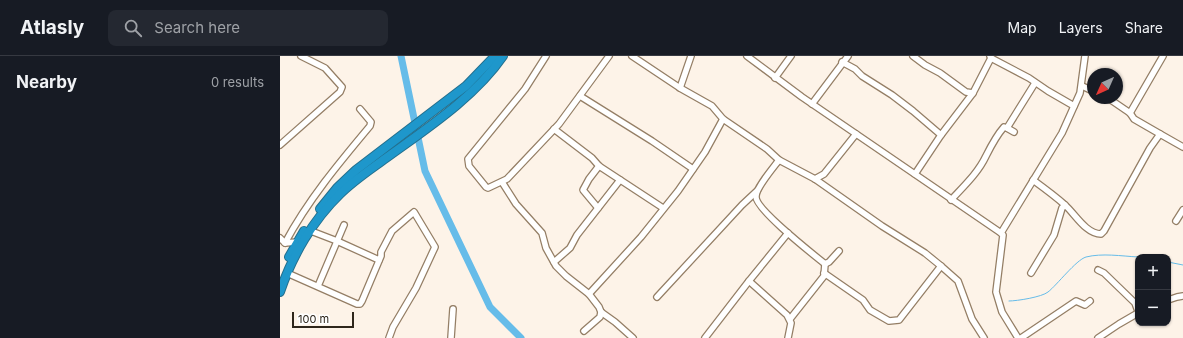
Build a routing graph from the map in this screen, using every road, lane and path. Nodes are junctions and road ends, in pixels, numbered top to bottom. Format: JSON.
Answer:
{"nodes":[{"id":1,"x":300,"y":56,"type":"edge"},
{"id":2,"x":495,"y":56,"type":"edge"},
{"id":3,"x":502,"y":56,"type":"edge"},
{"id":4,"x":546,"y":56,"type":"edge"},
{"id":5,"x":609,"y":56,"type":"edge"},
{"id":6,"x":632,"y":56,"type":"edge"},
{"id":7,"x":691,"y":56,"type":"edge"},
{"id":8,"x":747,"y":56,"type":"edge"},
{"id":9,"x":790,"y":56,"type":"edge"},
{"id":10,"x":848,"y":56,"type":"edge"},
{"id":11,"x":913,"y":56,"type":"edge"},
{"id":12,"x":1085,"y":56,"type":"edge"},
{"id":13,"x":1163,"y":56,"type":"edge"},
{"id":14,"x":990,"y":57,"type":"edge"},
{"id":15,"x":309,"y":58,"type":"edge"},
{"id":16,"x":842,"y":62,"type":"junction"},
{"id":17,"x":775,"y":78,"type":"junction"},
{"id":18,"x":1035,"y":83,"type":"junction"},
{"id":19,"x":1082,"y":86,"type":"junction"},
{"id":20,"x":680,"y":88,"type":"junction"},
{"id":21,"x":1087,"y":88,"type":"edge"},
{"id":22,"x":966,"y":92,"type":"junction"},
{"id":23,"x":973,"y":93,"type":"junction"},
{"id":24,"x":580,"y":96,"type":"junction"},
{"id":25,"x":968,"y":101,"type":"junction"},
{"id":26,"x":812,"y":104,"type":"junction"},
{"id":27,"x":1117,"y":104,"type":"edge"},
{"id":28,"x":1074,"y":106,"type":"junction"},
{"id":29,"x":360,"y":108,"type":"dead end"},
{"id":30,"x":443,"y":110,"type":"junction"},
{"id":31,"x":1130,"y":113,"type":"junction"},
{"id":32,"x":723,"y":119,"type":"junction"},
{"id":33,"x":1007,"y":128,"type":"junction"},
{"id":34,"x":554,"y":129,"type":"junction"},
{"id":35,"x":1014,"y":132,"type":"dead end"},
{"id":36,"x":856,"y":134,"type":"junction"},
{"id":37,"x":1160,"y":134,"type":"junction"},
{"id":38,"x":940,"y":135,"type":"junction"},
{"id":39,"x":280,"y":145,"type":"edge"},
{"id":40,"x":1183,"y":147,"type":"edge"},
{"id":41,"x":779,"y":160,"type":"junction"},
{"id":42,"x":599,"y":166,"type":"junction"},
{"id":43,"x":693,"y":170,"type":"junction"},
{"id":44,"x":915,"y":174,"type":"junction"},
{"id":45,"x":815,"y":179,"type":"junction"},
{"id":46,"x":620,"y":180,"type":"junction"},
{"id":47,"x":1033,"y":180,"type":"junction"},
{"id":48,"x":502,"y":182,"type":"junction"},
{"id":49,"x":757,"y":191,"type":"junction"},
{"id":50,"x":952,"y":200,"type":"junction"},
{"id":51,"x":1065,"y":206,"type":"junction"},
{"id":52,"x":598,"y":208,"type":"junction"},
{"id":53,"x":664,"y":208,"type":"junction"},
{"id":54,"x":1183,"y":210,"type":"edge"},
{"id":55,"x":1176,"y":221,"type":"dead end"},
{"id":56,"x":344,"y":225,"type":"dead end"},
{"id":57,"x":310,"y":231,"type":"junction"},
{"id":58,"x":788,"y":233,"type":"junction"},
{"id":59,"x":1001,"y":233,"type":"junction"},
{"id":60,"x":280,"y":238,"type":"edge"},
{"id":61,"x":337,"y":241,"type":"junction"},
{"id":62,"x":297,"y":242,"type":"junction"},
{"id":63,"x":285,"y":243,"type":"junction"},
{"id":64,"x":839,"y":251,"type":"dead end"},
{"id":65,"x":378,"y":260,"type":"junction"},
{"id":66,"x":554,"y":262,"type":"junction"},
{"id":67,"x":825,"y":264,"type":"junction"},
{"id":68,"x":941,"y":266,"type":"junction"},
{"id":69,"x":1098,"y":270,"type":"dead end"},
{"id":70,"x":824,"y":273,"type":"junction"},
{"id":71,"x":1031,"y":273,"type":"dead end"},
{"id":72,"x":284,"y":274,"type":"edge"},
{"id":73,"x":749,"y":281,"type":"junction"},
{"id":74,"x":318,"y":286,"type":"junction"},
{"id":75,"x":280,"y":292,"type":"edge"},
{"id":76,"x":589,"y":294,"type":"junction"},
{"id":77,"x":1183,"y":296,"type":"edge"},
{"id":78,"x":657,"y":297,"type":"dead end"},
{"id":79,"x":1171,"y":299,"type":"edge"},
{"id":80,"x":1090,"y":301,"type":"dead end"},
{"id":81,"x":1135,"y":303,"type":"edge"},
{"id":82,"x":453,"y":309,"type":"dead end"},
{"id":83,"x":601,"y":312,"type":"junction"},
{"id":84,"x":1135,"y":314,"type":"edge"},
{"id":85,"x":790,"y":319,"type":"junction"},
{"id":86,"x":584,"y":331,"type":"dead end"},
{"id":87,"x":389,"y":338,"type":"edge"},
{"id":88,"x":451,"y":338,"type":"edge"},
{"id":89,"x":633,"y":338,"type":"edge"},
{"id":90,"x":705,"y":338,"type":"edge"},
{"id":91,"x":788,"y":338,"type":"edge"},
{"id":92,"x":984,"y":338,"type":"edge"},
{"id":93,"x":1020,"y":338,"type":"edge"},
{"id":94,"x":1098,"y":338,"type":"edge"}],
"edges":[{"from":1,"to":15,"type":"street"},
{"from":2,"to":30,"type":"highway"},
{"from":3,"to":30,"type":"highway"},
{"from":4,"to":48,"type":"street"},
{"from":5,"to":24,"type":"street"},
{"from":6,"to":20,"type":"street"},
{"from":7,"to":20,"type":"street"},
{"from":8,"to":17,"type":"street"},
{"from":9,"to":17,"type":"street"},
{"from":10,"to":16,"type":"street"},
{"from":11,"to":22,"type":"street"},
{"from":12,"to":19,"type":"street"},
{"from":13,"to":31,"type":"street"},
{"from":14,"to":18,"type":"street"},
{"from":14,"to":23,"type":"street"},
{"from":15,"to":39,"type":"street"},
{"from":16,"to":26,"type":"street"},
{"from":16,"to":38,"type":"street"},
{"from":17,"to":26,"type":"street"},
{"from":18,"to":28,"type":"street"},
{"from":18,"to":33,"type":"street"},
{"from":19,"to":21,"type":"street"},
{"from":19,"to":28,"type":"street"},
{"from":20,"to":32,"type":"street"},
{"from":22,"to":23,"type":"street"},
{"from":22,"to":25,"type":"street"},
{"from":23,"to":25,"type":"street"},
{"from":24,"to":34,"type":"street"},
{"from":24,"to":43,"type":"street"},
{"from":25,"to":38,"type":"street"},
{"from":26,"to":36,"type":"street"},
{"from":27,"to":31,"type":"street"},
{"from":28,"to":47,"type":"street"},
{"from":29,"to":63,"type":"street"},
{"from":30,"to":57,"type":"highway"},
{"from":30,"to":62,"type":"highway"},
{"from":31,"to":37,"type":"street"},
{"from":32,"to":41,"type":"street"},
{"from":32,"to":43,"type":"street"},
{"from":33,"to":35,"type":"street"},
{"from":33,"to":50,"type":"street"},
{"from":34,"to":42,"type":"street"},
{"from":34,"to":48,"type":"street"},
{"from":36,"to":44,"type":"street"},
{"from":36,"to":45,"type":"street"},
{"from":37,"to":40,"type":"street"},
{"from":37,"to":51,"type":"street"},
{"from":38,"to":44,"type":"street"},
{"from":41,"to":45,"type":"street"},
{"from":41,"to":49,"type":"street"},
{"from":42,"to":46,"type":"street"},
{"from":42,"to":52,"type":"street"},
{"from":43,"to":53,"type":"street"},
{"from":44,"to":50,"type":"street"},
{"from":45,"to":68,"type":"street"},
{"from":46,"to":52,"type":"street"},
{"from":46,"to":53,"type":"street"},
{"from":47,"to":51,"type":"street"},
{"from":47,"to":59,"type":"street"},
{"from":48,"to":66,"type":"street"},
{"from":49,"to":58,"type":"street"},
{"from":49,"to":78,"type":"street"},
{"from":50,"to":59,"type":"street"},
{"from":51,"to":71,"type":"street"},
{"from":52,"to":66,"type":"street"},
{"from":53,"to":76,"type":"street"},
{"from":54,"to":55,"type":"street"},
{"from":56,"to":61,"type":"street"},
{"from":57,"to":61,"type":"street"},
{"from":57,"to":72,"type":"highway"},
{"from":58,"to":67,"type":"street"},
{"from":58,"to":73,"type":"street"},
{"from":59,"to":93,"type":"street"},
{"from":60,"to":63,"type":"street"},
{"from":61,"to":65,"type":"street"},
{"from":61,"to":74,"type":"street"},
{"from":62,"to":63,"type":"street"},
{"from":62,"to":72,"type":"highway"},
{"from":64,"to":67,"type":"street"},
{"from":65,"to":74,"type":"street"},
{"from":65,"to":87,"type":"street"},
{"from":66,"to":76,"type":"street"},
{"from":67,"to":70,"type":"street"},
{"from":68,"to":70,"type":"street"},
{"from":68,"to":92,"type":"street"},
{"from":69,"to":81,"type":"street"},
{"from":70,"to":85,"type":"street"},
{"from":72,"to":74,"type":"street"},
{"from":72,"to":75,"type":"highway"},
{"from":73,"to":85,"type":"street"},
{"from":73,"to":90,"type":"street"},
{"from":76,"to":83,"type":"street"},
{"from":77,"to":79,"type":"street"},
{"from":80,"to":93,"type":"street"},
{"from":82,"to":88,"type":"street"},
{"from":83,"to":86,"type":"street"},
{"from":83,"to":89,"type":"street"},
{"from":84,"to":94,"type":"street"},
{"from":85,"to":91,"type":"street"}]}
